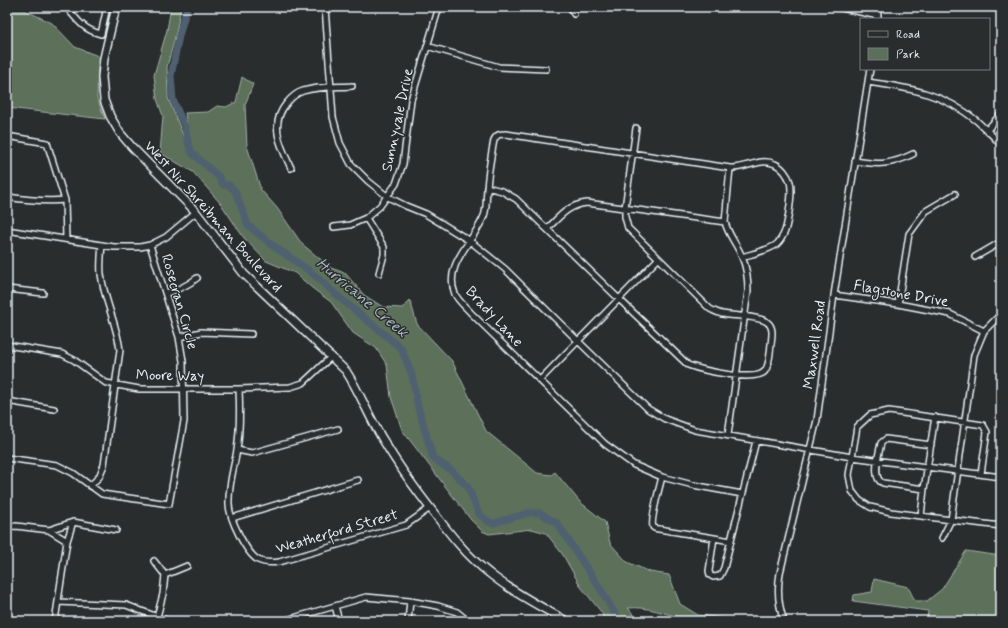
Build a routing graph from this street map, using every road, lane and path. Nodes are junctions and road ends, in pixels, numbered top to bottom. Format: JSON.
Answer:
{"nodes":[{"id":1,"x":68,"y":7,"type":"edge"},
{"id":2,"x":107,"y":7,"type":"edge"},
{"id":3,"x":116,"y":7,"type":"edge"},
{"id":4,"x":326,"y":7,"type":"edge"},
{"id":5,"x":439,"y":7,"type":"edge"},
{"id":6,"x":570,"y":7,"type":"edge"},
{"id":7,"x":838,"y":7,"type":"edge"},
{"id":8,"x":879,"y":7,"type":"edge"},
{"id":9,"x":847,"y":8,"type":"edge"},
{"id":10,"x":574,"y":14,"type":"dead end"},
{"id":11,"x":877,"y":17,"type":"edge"},
{"id":12,"x":427,"y":46,"type":"junction"},
{"id":13,"x":546,"y":69,"type":"dead end"},
{"id":14,"x":870,"y":70,"type":"edge"},
{"id":15,"x":868,"y":82,"type":"junction"},
{"id":16,"x":352,"y":86,"type":"dead end"},
{"id":17,"x":330,"y":88,"type":"junction"},
{"id":18,"x":1001,"y":114,"type":"edge"},
{"id":19,"x":636,"y":128,"type":"dead end"},
{"id":20,"x":987,"y":130,"type":"junction"},
{"id":21,"x":7,"y":136,"type":"edge"},
{"id":22,"x":1001,"y":145,"type":"edge"},
{"id":23,"x":632,"y":153,"type":"junction"},
{"id":24,"x":912,"y":154,"type":"dead end"},
{"id":25,"x":855,"y":161,"type":"junction"},
{"id":26,"x":291,"y":168,"type":"dead end"},
{"id":27,"x":730,"y":168,"type":"junction"},
{"id":28,"x":487,"y":187,"type":"junction"},
{"id":29,"x":955,"y":194,"type":"dead end"},
{"id":30,"x":7,"y":197,"type":"edge"},
{"id":31,"x":388,"y":197,"type":"junction"},
{"id":32,"x":65,"y":200,"type":"junction"},
{"id":33,"x":625,"y":208,"type":"junction"},
{"id":34,"x":196,"y":212,"type":"junction"},
{"id":35,"x":366,"y":218,"type":"junction"},
{"id":36,"x":725,"y":222,"type":"junction"},
{"id":37,"x":334,"y":227,"type":"dead end"},
{"id":38,"x":548,"y":229,"type":"junction"},
{"id":39,"x":7,"y":230,"type":"edge"},
{"id":40,"x":66,"y":239,"type":"junction"},
{"id":41,"x":470,"y":241,"type":"junction"},
{"id":42,"x":1001,"y":242,"type":"edge"},
{"id":43,"x":102,"y":245,"type":"junction"},
{"id":44,"x":150,"y":245,"type":"junction"},
{"id":45,"x":742,"y":257,"type":"junction"},
{"id":46,"x":975,"y":257,"type":"dead end"},
{"id":47,"x":658,"y":259,"type":"junction"},
{"id":48,"x":379,"y":272,"type":"dead end"},
{"id":49,"x":197,"y":278,"type":"dead end"},
{"id":50,"x":7,"y":289,"type":"edge"},
{"id":51,"x":166,"y":293,"type":"junction"},
{"id":52,"x":43,"y":294,"type":"dead end"},
{"id":53,"x":834,"y":295,"type":"junction"},
{"id":54,"x":619,"y":299,"type":"junction"},
{"id":55,"x":898,"y":304,"type":"junction"},
{"id":56,"x":1001,"y":314,"type":"edge"},
{"id":57,"x":743,"y":317,"type":"junction"},
{"id":58,"x":984,"y":331,"type":"junction"},
{"id":59,"x":251,"y":334,"type":"dead end"},
{"id":60,"x":180,"y":337,"type":"junction"},
{"id":61,"x":578,"y":341,"type":"junction"},
{"id":62,"x":7,"y":345,"type":"edge"},
{"id":63,"x":332,"y":356,"type":"junction"},
{"id":64,"x":736,"y":375,"type":"junction"},
{"id":65,"x":540,"y":380,"type":"junction"},
{"id":66,"x":115,"y":386,"type":"junction"},
{"id":67,"x":183,"y":389,"type":"junction"},
{"id":68,"x":239,"y":389,"type":"junction"},
{"id":69,"x":7,"y":402,"type":"edge"},
{"id":70,"x":54,"y":409,"type":"dead end"},
{"id":71,"x":934,"y":417,"type":"junction"},
{"id":72,"x":964,"y":423,"type":"junction"},
{"id":73,"x":338,"y":429,"type":"dead end"},
{"id":74,"x":728,"y":435,"type":"junction"},
{"id":75,"x":756,"y":441,"type":"junction"},
{"id":76,"x":931,"y":445,"type":"junction"},
{"id":77,"x":237,"y":450,"type":"junction"},
{"id":78,"x":810,"y":450,"type":"junction"},
{"id":79,"x":852,"y":457,"type":"junction"},
{"id":80,"x":7,"y":458,"type":"edge"},
{"id":81,"x":878,"y":460,"type":"junction"},
{"id":82,"x":928,"y":467,"type":"junction"},
{"id":83,"x":958,"y":471,"type":"junction"},
{"id":84,"x":981,"y":474,"type":"junction"},
{"id":85,"x":662,"y":477,"type":"junction"},
{"id":86,"x":1001,"y":477,"type":"edge"},
{"id":87,"x":358,"y":480,"type":"dead end"},
{"id":88,"x":90,"y":486,"type":"junction"},
{"id":89,"x":924,"y":489,"type":"junction"},
{"id":90,"x":742,"y":494,"type":"junction"},
{"id":91,"x":430,"y":508,"type":"junction"},
{"id":92,"x":921,"y":516,"type":"junction"},
{"id":93,"x":232,"y":518,"type":"junction"},
{"id":94,"x":951,"y":520,"type":"junction"},
{"id":95,"x":73,"y":522,"type":"junction"},
{"id":96,"x":7,"y":526,"type":"edge"},
{"id":97,"x":1001,"y":526,"type":"edge"},
{"id":98,"x":49,"y":530,"type":"junction"},
{"id":99,"x":116,"y":530,"type":"dead end"},
{"id":100,"x":714,"y":538,"type":"junction"},
{"id":101,"x":942,"y":538,"type":"dead end"},
{"id":102,"x":731,"y":541,"type":"junction"},
{"id":103,"x":67,"y":542,"type":"junction"},
{"id":104,"x":154,"y":561,"type":"dead end"},
{"id":105,"x":187,"y":566,"type":"dead end"},
{"id":106,"x":165,"y":575,"type":"junction"},
{"id":107,"x":410,"y":601,"type":"junction"},
{"id":108,"x":58,"y":602,"type":"junction"},
{"id":109,"x":335,"y":606,"type":"junction"},
{"id":110,"x":157,"y":616,"type":"junction"},
{"id":111,"x":55,"y":621,"type":"edge"},
{"id":112,"x":168,"y":621,"type":"edge"},
{"id":113,"x":283,"y":621,"type":"edge"},
{"id":114,"x":339,"y":621,"type":"edge"},
{"id":115,"x":408,"y":621,"type":"edge"},
{"id":116,"x":468,"y":621,"type":"edge"},
{"id":117,"x":566,"y":621,"type":"edge"},
{"id":118,"x":784,"y":621,"type":"edge"}],
"edges":[{"from":1,"to":2,"type":"street"},
{"from":3,"to":34,"type":"main road","name":"West Nir Shreibman Boulevard"},
{"from":4,"to":17,"type":"street"},
{"from":5,"to":12,"type":"street","name":"Sunnyvale Drive"},
{"from":6,"to":10,"type":"street"},
{"from":7,"to":9,"type":"street"},
{"from":8,"to":11,"type":"street"},
{"from":9,"to":11,"type":"street"},
{"from":12,"to":13,"type":"street"},
{"from":12,"to":31,"type":"street","name":"Sunnyvale Drive"},
{"from":14,"to":15,"type":"street","name":"Maxwell Road"},
{"from":15,"to":20,"type":"street"},
{"from":15,"to":25,"type":"street","name":"Maxwell Road"},
{"from":16,"to":17,"type":"street"},
{"from":17,"to":26,"type":"street"},
{"from":17,"to":31,"type":"street"},
{"from":18,"to":20,"type":"street"},
{"from":19,"to":23,"type":"street"},
{"from":20,"to":22,"type":"street"},
{"from":21,"to":32,"type":"street"},
{"from":23,"to":27,"type":"street"},
{"from":23,"to":28,"type":"street","name":"Brady Lane"},
{"from":23,"to":33,"type":"street"},
{"from":24,"to":25,"type":"street"},
{"from":25,"to":53,"type":"street","name":"Maxwell Road"},
{"from":27,"to":36,"type":"street"},
{"from":27,"to":45,"type":"street"},
{"from":28,"to":38,"type":"street"},
{"from":28,"to":41,"type":"street","name":"Brady Lane"},
{"from":29,"to":55,"type":"street"},
{"from":30,"to":32,"type":"street"},
{"from":31,"to":35,"type":"street","name":"Sunnyvale Drive"},
{"from":31,"to":41,"type":"street"},
{"from":32,"to":40,"type":"street"},
{"from":33,"to":36,"type":"street"},
{"from":33,"to":38,"type":"street"},
{"from":33,"to":47,"type":"street"},
{"from":34,"to":44,"type":"street"},
{"from":34,"to":63,"type":"main road","name":"West Nir Shreibman Boulevard"},
{"from":35,"to":37,"type":"street","name":"Sunnyvale Drive"},
{"from":35,"to":48,"type":"street"},
{"from":36,"to":45,"type":"street"},
{"from":38,"to":54,"type":"street"},
{"from":39,"to":40,"type":"street"},
{"from":40,"to":43,"type":"street"},
{"from":41,"to":61,"type":"street"},
{"from":41,"to":65,"type":"street","name":"Brady Lane"},
{"from":42,"to":46,"type":"street"},
{"from":43,"to":44,"type":"street"},
{"from":43,"to":66,"type":"street"},
{"from":44,"to":51,"type":"street","name":"Rosecran Circle"},
{"from":45,"to":57,"type":"street"},
{"from":47,"to":54,"type":"street"},
{"from":47,"to":57,"type":"street"},
{"from":49,"to":51,"type":"street"},
{"from":50,"to":52,"type":"street"},
{"from":51,"to":60,"type":"street","name":"Rosecran Circle"},
{"from":53,"to":55,"type":"street","name":"Flagstone Drive"},
{"from":53,"to":78,"type":"street","name":"Maxwell Road"},
{"from":54,"to":61,"type":"street"},
{"from":54,"to":64,"type":"street"},
{"from":55,"to":58,"type":"street","name":"Flagstone Drive"},
{"from":56,"to":58,"type":"street"},
{"from":57,"to":64,"type":"street"},
{"from":57,"to":64,"type":"street"},
{"from":58,"to":72,"type":"street"},
{"from":59,"to":60,"type":"street"},
{"from":60,"to":67,"type":"street","name":"Rosecran Circle"},
{"from":61,"to":65,"type":"street"},
{"from":61,"to":74,"type":"street"},
{"from":62,"to":66,"type":"street","name":"Moore Way"},
{"from":63,"to":68,"type":"street","name":"Moore Way"},
{"from":63,"to":91,"type":"main road","name":"West Nir Shreibman Boulevard"},
{"from":64,"to":74,"type":"street"},
{"from":65,"to":85,"type":"street","name":"Brady Lane"},
{"from":66,"to":67,"type":"street","name":"Moore Way"},
{"from":66,"to":88,"type":"street"},
{"from":67,"to":68,"type":"street","name":"Moore Way"},
{"from":67,"to":88,"type":"street","name":"Rosecran Circle"},
{"from":68,"to":77,"type":"street","name":"Weatherford Street"},
{"from":69,"to":70,"type":"street"},
{"from":71,"to":72,"type":"street"},
{"from":71,"to":76,"type":"street"},
{"from":71,"to":79,"type":"street"},
{"from":72,"to":83,"type":"street"},
{"from":72,"to":84,"type":"street"},
{"from":73,"to":77,"type":"street"},
{"from":74,"to":75,"type":"street"},
{"from":75,"to":78,"type":"street"},
{"from":75,"to":90,"type":"street"},
{"from":76,"to":81,"type":"street"},
{"from":76,"to":82,"type":"street"},
{"from":77,"to":93,"type":"street","name":"Weatherford Street"},
{"from":78,"to":79,"type":"street"},
{"from":78,"to":118,"type":"street","name":"Maxwell Road"},
{"from":79,"to":81,"type":"street"},
{"from":79,"to":92,"type":"street"},
{"from":80,"to":88,"type":"street","name":"Rosecran Circle"},
{"from":81,"to":82,"type":"street"},
{"from":81,"to":89,"type":"street"},
{"from":82,"to":83,"type":"street"},
{"from":82,"to":89,"type":"street"},
{"from":83,"to":84,"type":"street"},
{"from":83,"to":94,"type":"street"},
{"from":84,"to":86,"type":"street"},
{"from":85,"to":90,"type":"street","name":"Brady Lane"},
{"from":85,"to":100,"type":"street"},
{"from":87,"to":93,"type":"street"},
{"from":89,"to":92,"type":"street"},
{"from":90,"to":102,"type":"street"},
{"from":91,"to":93,"type":"street","name":"Weatherford Street"},
{"from":91,"to":117,"type":"main road","name":"West Nir Shreibman Boulevard"},
{"from":92,"to":94,"type":"street"},
{"from":94,"to":97,"type":"street"},
{"from":94,"to":101,"type":"street"},
{"from":95,"to":98,"type":"street"},
{"from":95,"to":99,"type":"street"},
{"from":95,"to":103,"type":"street"},
{"from":96,"to":98,"type":"street"},
{"from":98,"to":103,"type":"street"},
{"from":100,"to":102,"type":"street"},
{"from":100,"to":102,"type":"street"},
{"from":103,"to":108,"type":"street"},
{"from":104,"to":106,"type":"street"},
{"from":105,"to":106,"type":"street"},
{"from":106,"to":110,"type":"street"},
{"from":107,"to":109,"type":"street"},
{"from":107,"to":115,"type":"street"},
{"from":107,"to":116,"type":"street"},
{"from":108,"to":110,"type":"street"},
{"from":108,"to":111,"type":"street"},
{"from":109,"to":113,"type":"street"},
{"from":109,"to":114,"type":"street"},
{"from":110,"to":112,"type":"street"}]}
